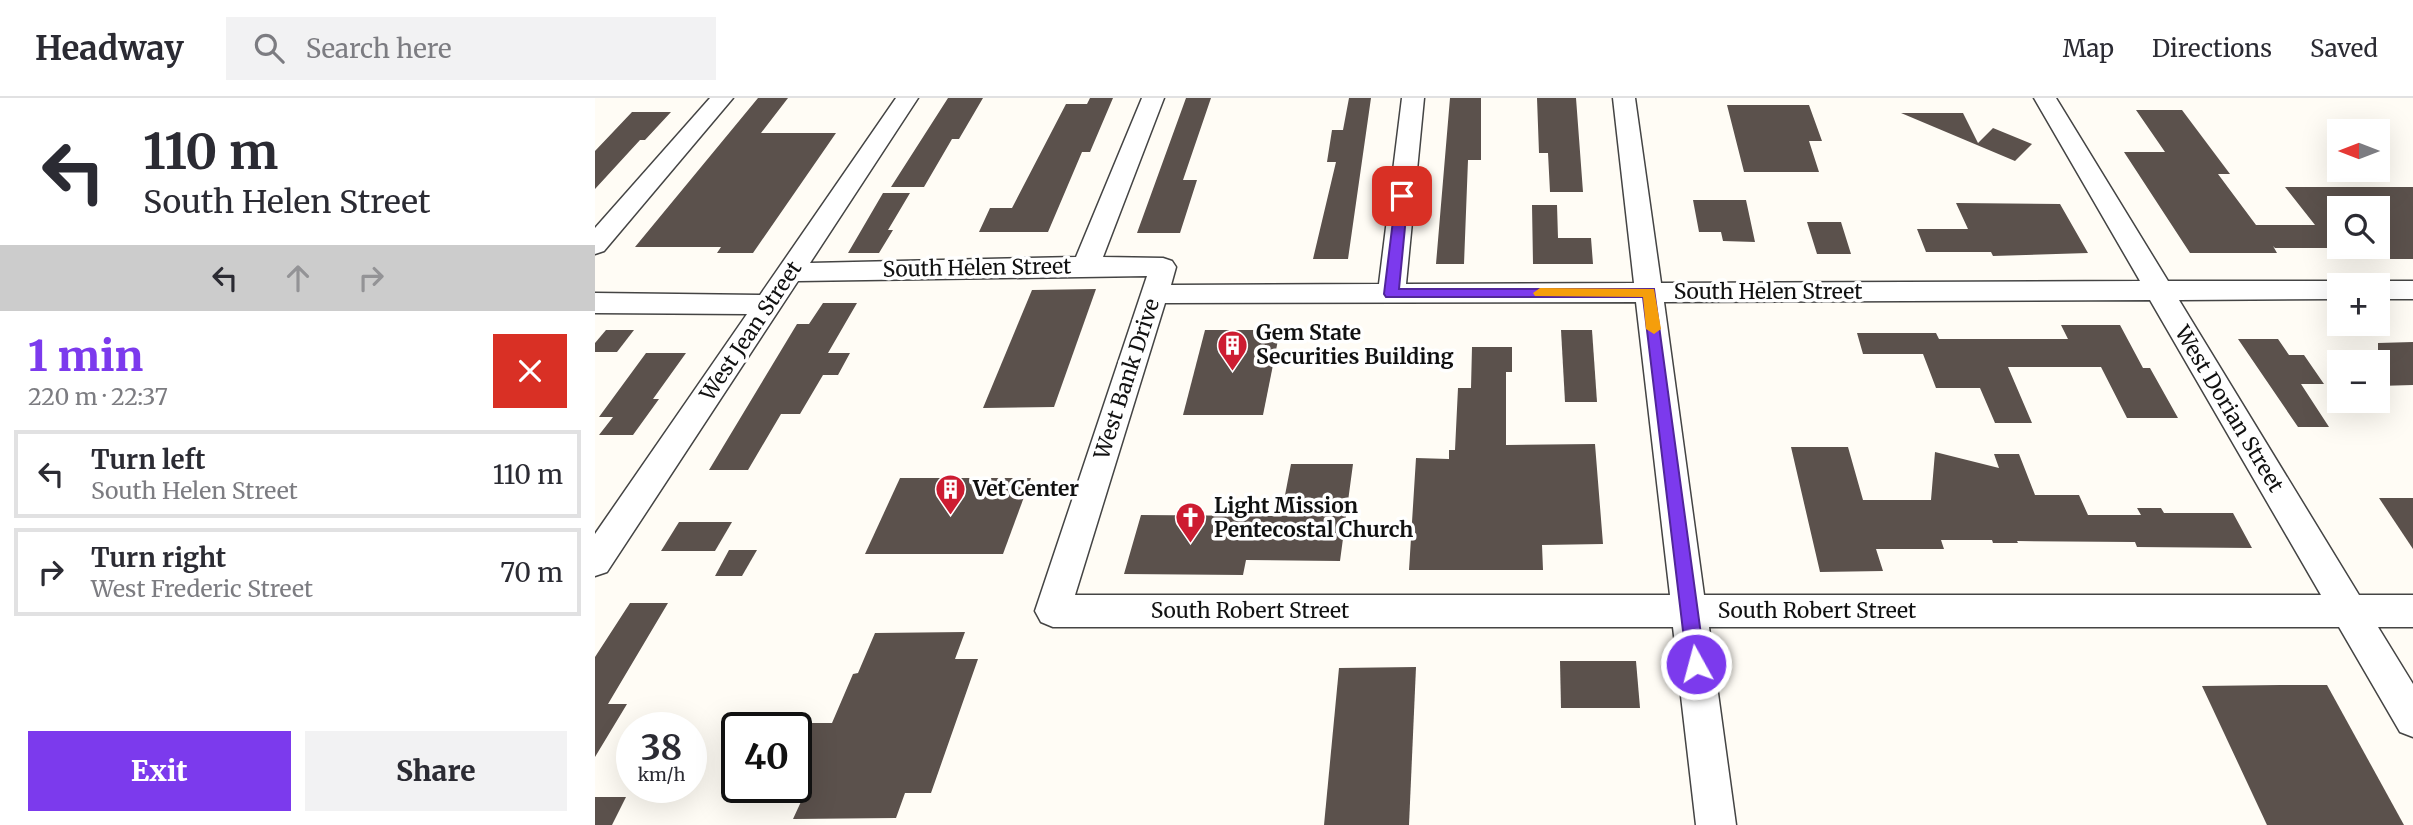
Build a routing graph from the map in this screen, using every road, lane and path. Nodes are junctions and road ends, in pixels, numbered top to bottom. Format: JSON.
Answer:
{"nodes":[{"id":1,"x":722,"y":98,"type":"edge"},
{"id":2,"x":907,"y":98,"type":"edge"},
{"id":3,"x":1153,"y":98,"type":"edge"},
{"id":4,"x":1413,"y":98,"type":"edge"},
{"id":5,"x":1624,"y":98,"type":"edge"},
{"id":6,"x":2045,"y":98,"type":"edge"},
{"id":7,"x":595,"y":245,"type":"edge"},
{"id":8,"x":1086,"y":266,"type":"junction"},
{"id":9,"x":791,"y":272,"type":"junction"},
{"id":10,"x":1159,"y":281,"type":"junction"},
{"id":11,"x":2327,"y":290,"type":"edge"},
{"id":12,"x":2390,"y":290,"type":"edge"},
{"id":13,"x":2413,"y":290,"type":"edge"},
{"id":14,"x":2159,"y":291,"type":"junction"},
{"id":15,"x":1649,"y":293,"type":"junction"},
{"id":16,"x":1391,"y":294,"type":"junction"},
{"id":17,"x":595,"y":303,"type":"edge"},
{"id":18,"x":769,"y":305,"type":"junction"},
{"id":19,"x":595,"y":562,"type":"edge"},
{"id":20,"x":1053,"y":611,"type":"joint"},
{"id":21,"x":1689,"y":611,"type":"junction"},
{"id":22,"x":2348,"y":611,"type":"junction"},
{"id":23,"x":2413,"y":611,"type":"edge"},
{"id":24,"x":2413,"y":719,"type":"edge"},
{"id":25,"x":1716,"y":825,"type":"edge"}],
"edges":[{"from":1,"to":7,"type":"street"},
{"from":2,"to":9,"type":"street","name":"West Jean Street"},
{"from":3,"to":8,"type":"street"},
{"from":4,"to":16,"type":"street"},
{"from":5,"to":15,"type":"street"},
{"from":6,"to":14,"type":"street","name":"West Dorian Street"},
{"from":8,"to":9,"type":"street","name":"South Helen Street"},
{"from":8,"to":10,"type":"street","name":"South Helen Street"},
{"from":9,"to":18,"type":"street","name":"West Jean Street"},
{"from":10,"to":16,"type":"street","name":"South Helen Street"},
{"from":10,"to":20,"type":"street","name":"West Bank Drive"},
{"from":11,"to":14,"type":"street","name":"South Helen Street"},
{"from":12,"to":13,"type":"street"},
{"from":14,"to":15,"type":"street","name":"South Helen Street"},
{"from":14,"to":22,"type":"street","name":"West Dorian Street"},
{"from":15,"to":16,"type":"street","name":"South Helen Street"},
{"from":15,"to":21,"type":"street"},
{"from":17,"to":18,"type":"street"},
{"from":18,"to":19,"type":"street","name":"West Jean Street"},
{"from":20,"to":21,"type":"street","name":"South Robert Street"},
{"from":21,"to":22,"type":"street","name":"South Robert Street"},
{"from":21,"to":25,"type":"street"},
{"from":22,"to":23,"type":"street","name":"South Robert Street"},
{"from":22,"to":24,"type":"street","name":"West Dorian Street"}]}
